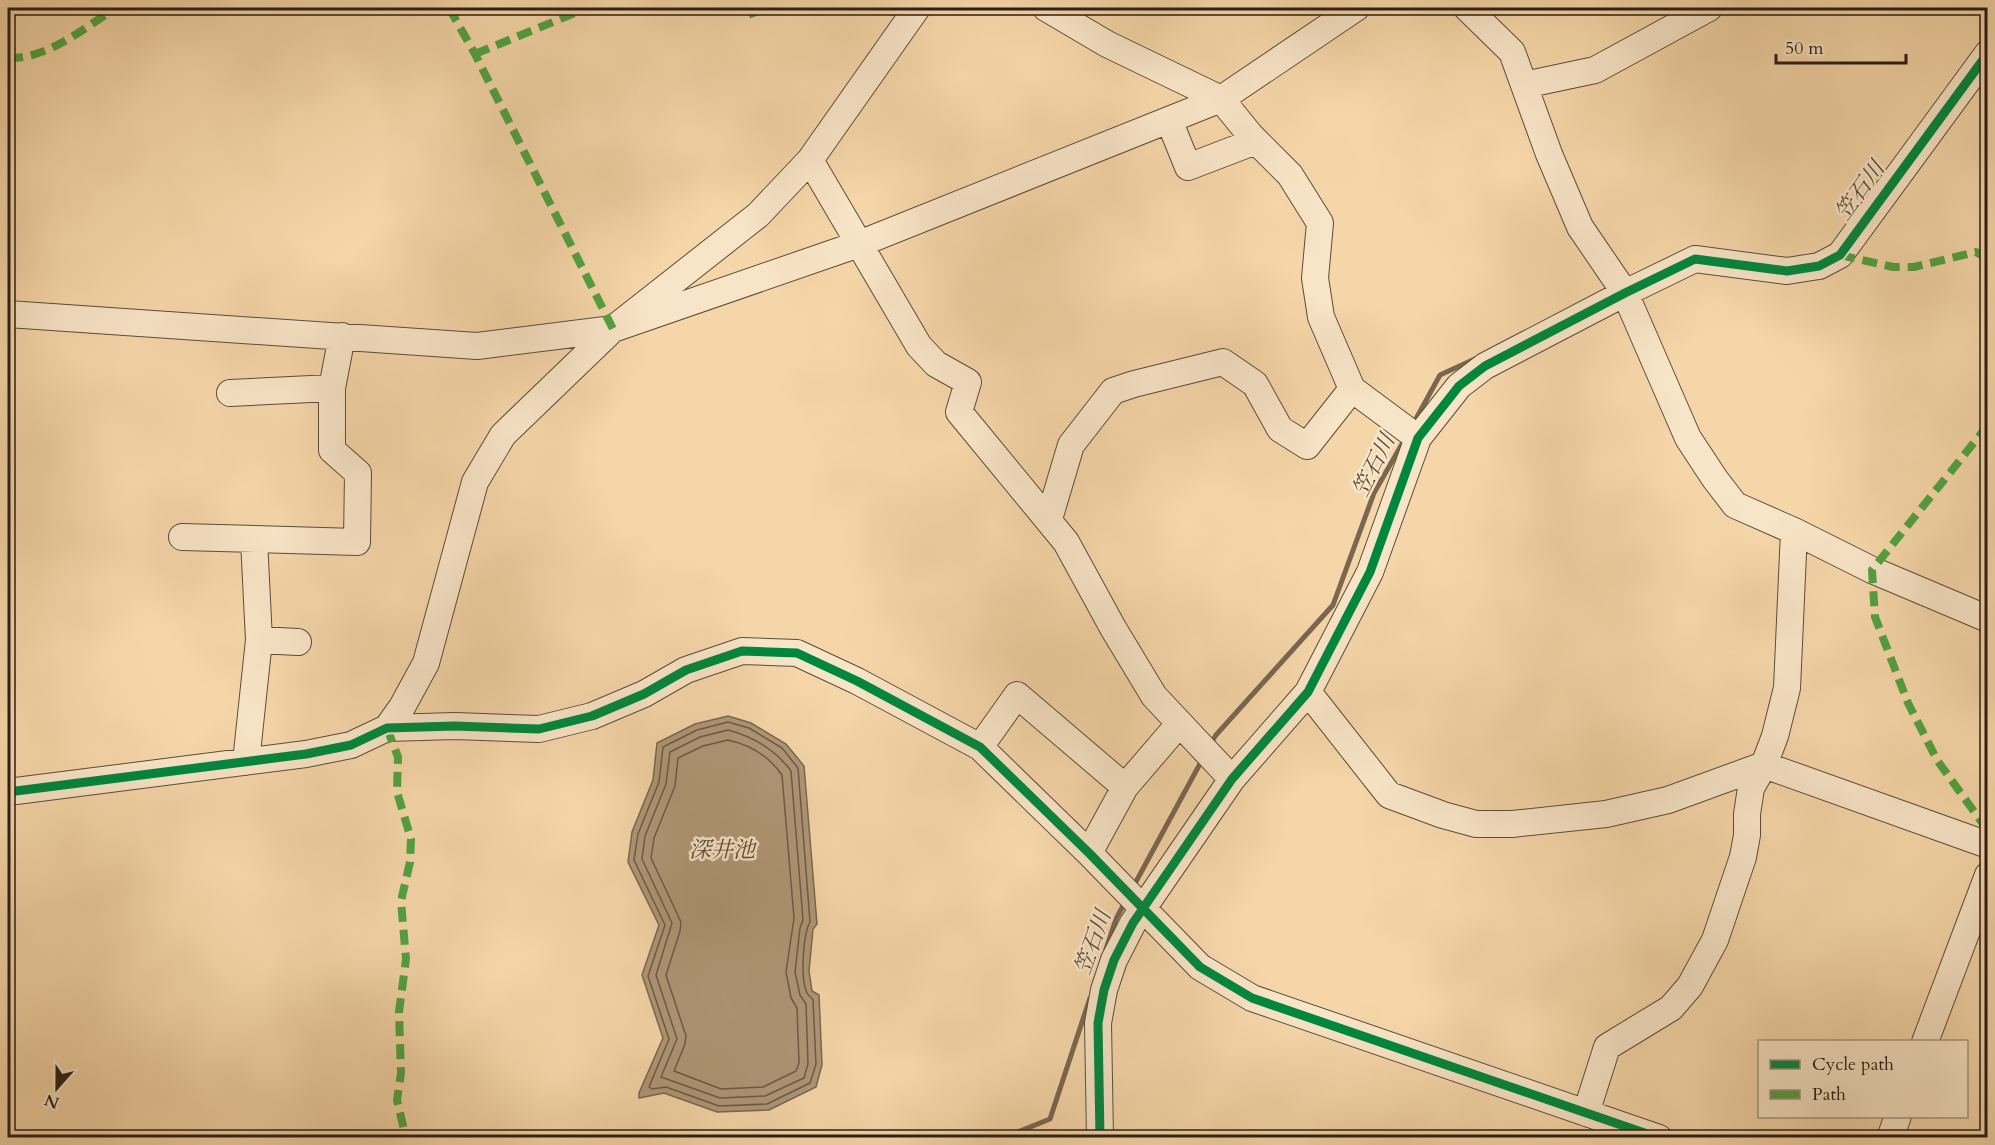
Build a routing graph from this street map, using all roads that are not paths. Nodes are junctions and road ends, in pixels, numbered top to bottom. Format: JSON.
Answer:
{"nodes":[{"id":1,"x":917,"y":8,"type":"edge"},
{"id":2,"x":1046,"y":8,"type":"edge"},
{"id":3,"x":1356,"y":8,"type":"edge"},
{"id":4,"x":1467,"y":8,"type":"edge"},
{"id":5,"x":1709,"y":8,"type":"edge"},
{"id":6,"x":1988,"y":52,"type":"edge"},
{"id":7,"x":1524,"y":85,"type":"junction"},
{"id":8,"x":1221,"y":99,"type":"junction"},
{"id":9,"x":1169,"y":120,"type":"junction"},
{"id":10,"x":1256,"y":141,"type":"junction"},
{"id":11,"x":810,"y":159,"type":"junction"},
{"id":12,"x":859,"y":243,"type":"junction"},
{"id":13,"x":1625,"y":293,"type":"junction"},
{"id":14,"x":8,"y":314,"type":"edge"},
{"id":15,"x":613,"y":329,"type":"junction"},
{"id":16,"x":342,"y":336,"type":"junction"},
{"id":17,"x":332,"y":388,"type":"junction"},
{"id":18,"x":1352,"y":389,"type":"junction"},
{"id":19,"x":230,"y":393,"type":"dead end"},
{"id":20,"x":1418,"y":438,"type":"junction"},
{"id":21,"x":1049,"y":519,"type":"junction"},
{"id":22,"x":1794,"y":531,"type":"junction"},
{"id":23,"x":182,"y":537,"type":"dead end"},
{"id":24,"x":254,"y":540,"type":"junction"},
{"id":25,"x":1988,"y":619,"type":"edge"},
{"id":26,"x":259,"y":640,"type":"junction"},
{"id":27,"x":298,"y":642,"type":"dead end"},
{"id":28,"x":1308,"y":692,"type":"junction"},
{"id":29,"x":1179,"y":723,"type":"junction"},
{"id":30,"x":387,"y":728,"type":"junction"},
{"id":31,"x":980,"y":747,"type":"junction"},
{"id":32,"x":246,"y":762,"type":"junction"},
{"id":33,"x":1764,"y":765,"type":"junction"},
{"id":34,"x":1232,"y":779,"type":"junction"},
{"id":35,"x":1125,"y":787,"type":"junction"},
{"id":36,"x":8,"y":792,"type":"edge"},
{"id":37,"x":1988,"y":845,"type":"edge"},
{"id":38,"x":1089,"y":853,"type":"junction"},
{"id":39,"x":1988,"y":875,"type":"edge"},
{"id":40,"x":1143,"y":908,"type":"junction"},
{"id":41,"x":1925,"y":1040,"type":"edge"},
{"id":42,"x":1897,"y":1118,"type":"edge"},
{"id":43,"x":1596,"y":1123,"type":"edge"},
{"id":44,"x":1100,"y":1137,"type":"edge"},
{"id":45,"x":1659,"y":1137,"type":"edge"},
{"id":46,"x":1890,"y":1137,"type":"edge"}],
"edges":[{"from":1,"to":11,"type":"street"},
{"from":2,"to":8,"type":"street"},
{"from":3,"to":8,"type":"street"},
{"from":4,"to":7,"type":"street"},
{"from":5,"to":7,"type":"street"},
{"from":6,"to":13,"type":"street"},
{"from":7,"to":13,"type":"street"},
{"from":8,"to":9,"type":"street"},
{"from":8,"to":10,"type":"street"},
{"from":9,"to":10,"type":"street"},
{"from":9,"to":12,"type":"street"},
{"from":10,"to":18,"type":"street"},
{"from":11,"to":12,"type":"street"},
{"from":11,"to":15,"type":"street"},
{"from":12,"to":15,"type":"street"},
{"from":12,"to":21,"type":"street"},
{"from":13,"to":20,"type":"street"},
{"from":13,"to":22,"type":"street"},
{"from":14,"to":16,"type":"street"},
{"from":15,"to":16,"type":"street"},
{"from":15,"to":30,"type":"street"},
{"from":16,"to":17,"type":"street"},
{"from":17,"to":19,"type":"street"},
{"from":17,"to":24,"type":"street"},
{"from":18,"to":20,"type":"street"},
{"from":18,"to":21,"type":"street"},
{"from":20,"to":28,"type":"street"},
{"from":21,"to":29,"type":"street"},
{"from":22,"to":25,"type":"street"},
{"from":22,"to":33,"type":"street"},
{"from":23,"to":24,"type":"street"},
{"from":24,"to":26,"type":"street"},
{"from":26,"to":27,"type":"street"},
{"from":26,"to":32,"type":"street"},
{"from":28,"to":33,"type":"street"},
{"from":28,"to":34,"type":"street"},
{"from":29,"to":34,"type":"street"},
{"from":29,"to":35,"type":"street"},
{"from":30,"to":31,"type":"street"},
{"from":30,"to":32,"type":"street"},
{"from":31,"to":35,"type":"street"},
{"from":31,"to":38,"type":"street"},
{"from":32,"to":36,"type":"street"},
{"from":33,"to":37,"type":"street"},
{"from":33,"to":43,"type":"street"},
{"from":34,"to":40,"type":"street"},
{"from":35,"to":38,"type":"street"},
{"from":38,"to":40,"type":"street"},
{"from":39,"to":41,"type":"street"},
{"from":40,"to":43,"type":"street"},
{"from":40,"to":44,"type":"street"},
{"from":42,"to":46,"type":"street"},
{"from":43,"to":45,"type":"street"}]}
